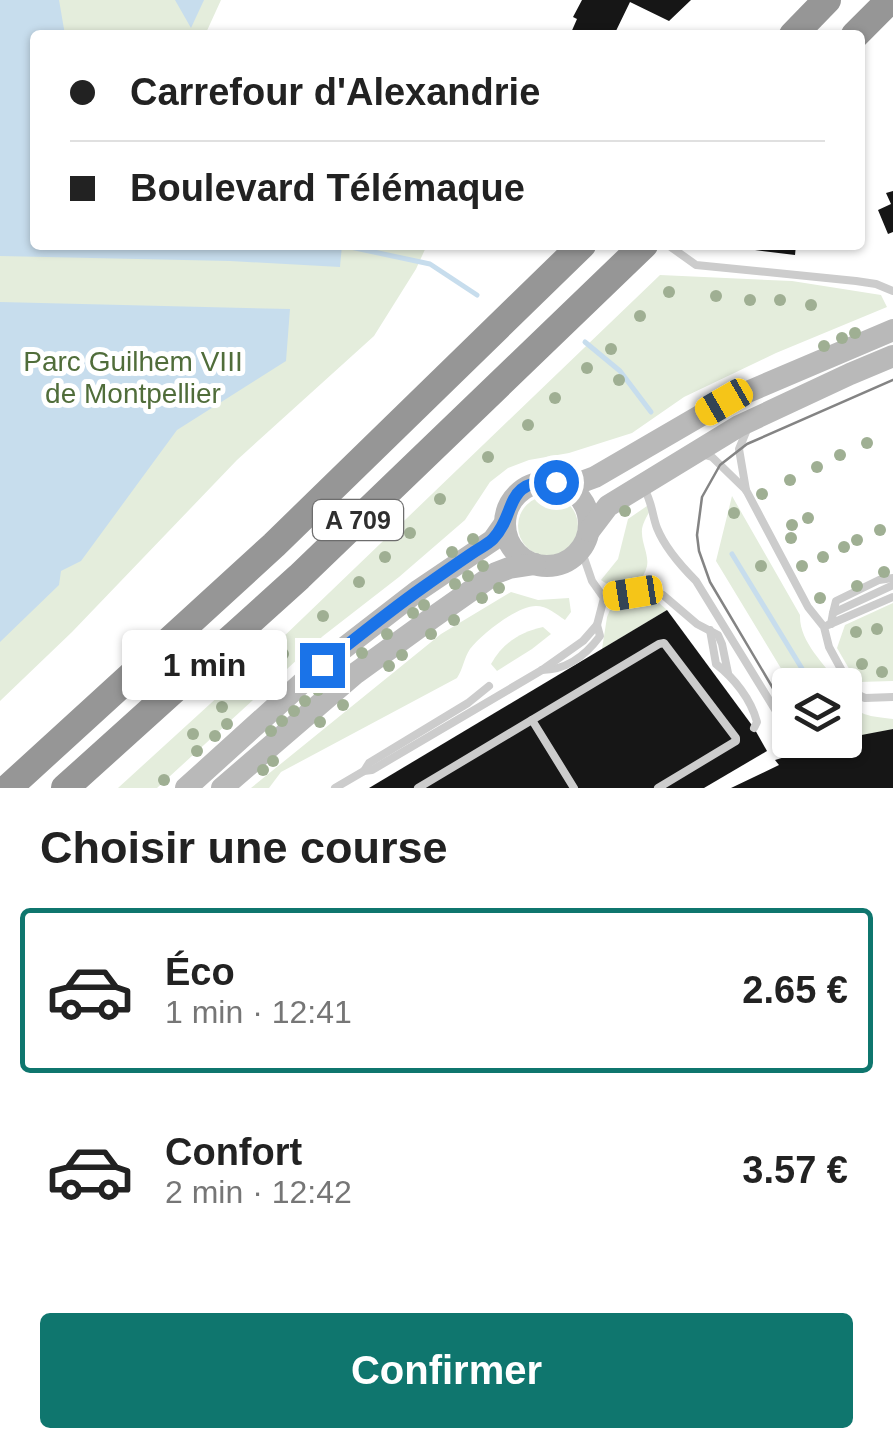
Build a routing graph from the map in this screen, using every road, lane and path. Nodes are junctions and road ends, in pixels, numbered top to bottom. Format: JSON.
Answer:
{"nodes":[{"id":1,"x":828,"y":0,"type":"edge"},
{"id":2,"x":890,"y":0,"type":"edge"},
{"id":3,"x":797,"y":30,"type":"edge"},
{"id":4,"x":860,"y":30,"type":"edge"},
{"id":5,"x":577,"y":250,"type":"edge"},
{"id":6,"x":639,"y":250,"type":"edge"},
{"id":7,"x":675,"y":250,"type":"edge"},
{"id":8,"x":893,"y":291,"type":"edge"},
{"id":9,"x":893,"y":330,"type":"edge"},
{"id":10,"x":893,"y":356,"type":"edge"},
{"id":11,"x":750,"y":421,"type":"junction"},
{"id":12,"x":696,"y":453,"type":"junction"},
{"id":13,"x":640,"y":486,"type":"junction"},
{"id":14,"x":568,"y":487,"type":"junction"},
{"id":15,"x":746,"y":490,"type":"junction"},
{"id":16,"x":505,"y":523,"type":"junction"},
{"id":17,"x":585,"y":540,"type":"junction"},
{"id":18,"x":535,"y":564,"type":"junction"},
{"id":19,"x":893,"y":578,"type":"edge"},
{"id":20,"x":893,"y":585,"type":"edge"},
{"id":21,"x":893,"y":597,"type":"edge"},
{"id":22,"x":604,"y":598,"type":"junction"},
{"id":23,"x":833,"y":613,"type":"junction"},
{"id":24,"x":827,"y":625,"type":"junction"},
{"id":25,"x":489,"y":686,"type":"dead end"},
{"id":26,"x":893,"y":697,"type":"edge"},
{"id":27,"x":772,"y":705,"type":"edge"},
{"id":28,"x":470,"y":706,"type":"junction"},
{"id":29,"x":532,"y":720,"type":"junction"},
{"id":30,"x":754,"y":728,"type":"dead end"},
{"id":31,"x":8,"y":788,"type":"edge"},
{"id":32,"x":64,"y":788,"type":"edge"},
{"id":33,"x":186,"y":788,"type":"edge"},
{"id":34,"x":222,"y":788,"type":"edge"},
{"id":35,"x":335,"y":788,"type":"edge"},
{"id":36,"x":418,"y":788,"type":"edge"},
{"id":37,"x":574,"y":788,"type":"edge"},
{"id":38,"x":658,"y":788,"type":"edge"}],
"edges":[{"from":1,"to":3,"type":"highway"},
{"from":2,"to":4,"type":"highway"},
{"from":5,"to":31,"type":"highway","number":"A 709"},
{"from":6,"to":32,"type":"highway","number":"A 709"},
{"from":7,"to":8,"type":"lane"},
{"from":9,"to":14,"type":"main road"},
{"from":10,"to":11,"type":"main road"},
{"from":11,"to":12,"type":"main road"},
{"from":11,"to":15,"type":"lane"},
{"from":12,"to":13,"type":"main road"},
{"from":12,"to":15,"type":"lane"},
{"from":13,"to":17,"type":"main road"},
{"from":13,"to":27,"type":"lane"},
{"from":14,"to":16,"type":"main road"},
{"from":14,"to":17,"type":"main road"},
{"from":15,"to":24,"type":"lane"},
{"from":16,"to":18,"type":"main road"},
{"from":16,"to":33,"type":"main road"},
{"from":17,"to":18,"type":"main road"},
{"from":17,"to":22,"type":"lane"},
{"from":18,"to":34,"type":"main road"},
{"from":19,"to":23,"type":"lane"},
{"from":20,"to":23,"type":"lane"},
{"from":21,"to":24,"type":"lane"},
{"from":22,"to":28,"type":"lane"},
{"from":22,"to":30,"type":"lane"},
{"from":23,"to":24,"type":"lane"},
{"from":24,"to":26,"type":"lane"},
{"from":25,"to":28,"type":"lane"},
{"from":28,"to":35,"type":"lane"},
{"from":29,"to":36,"type":"lane"},
{"from":29,"to":37,"type":"lane"},
{"from":29,"to":38,"type":"lane"}]}
